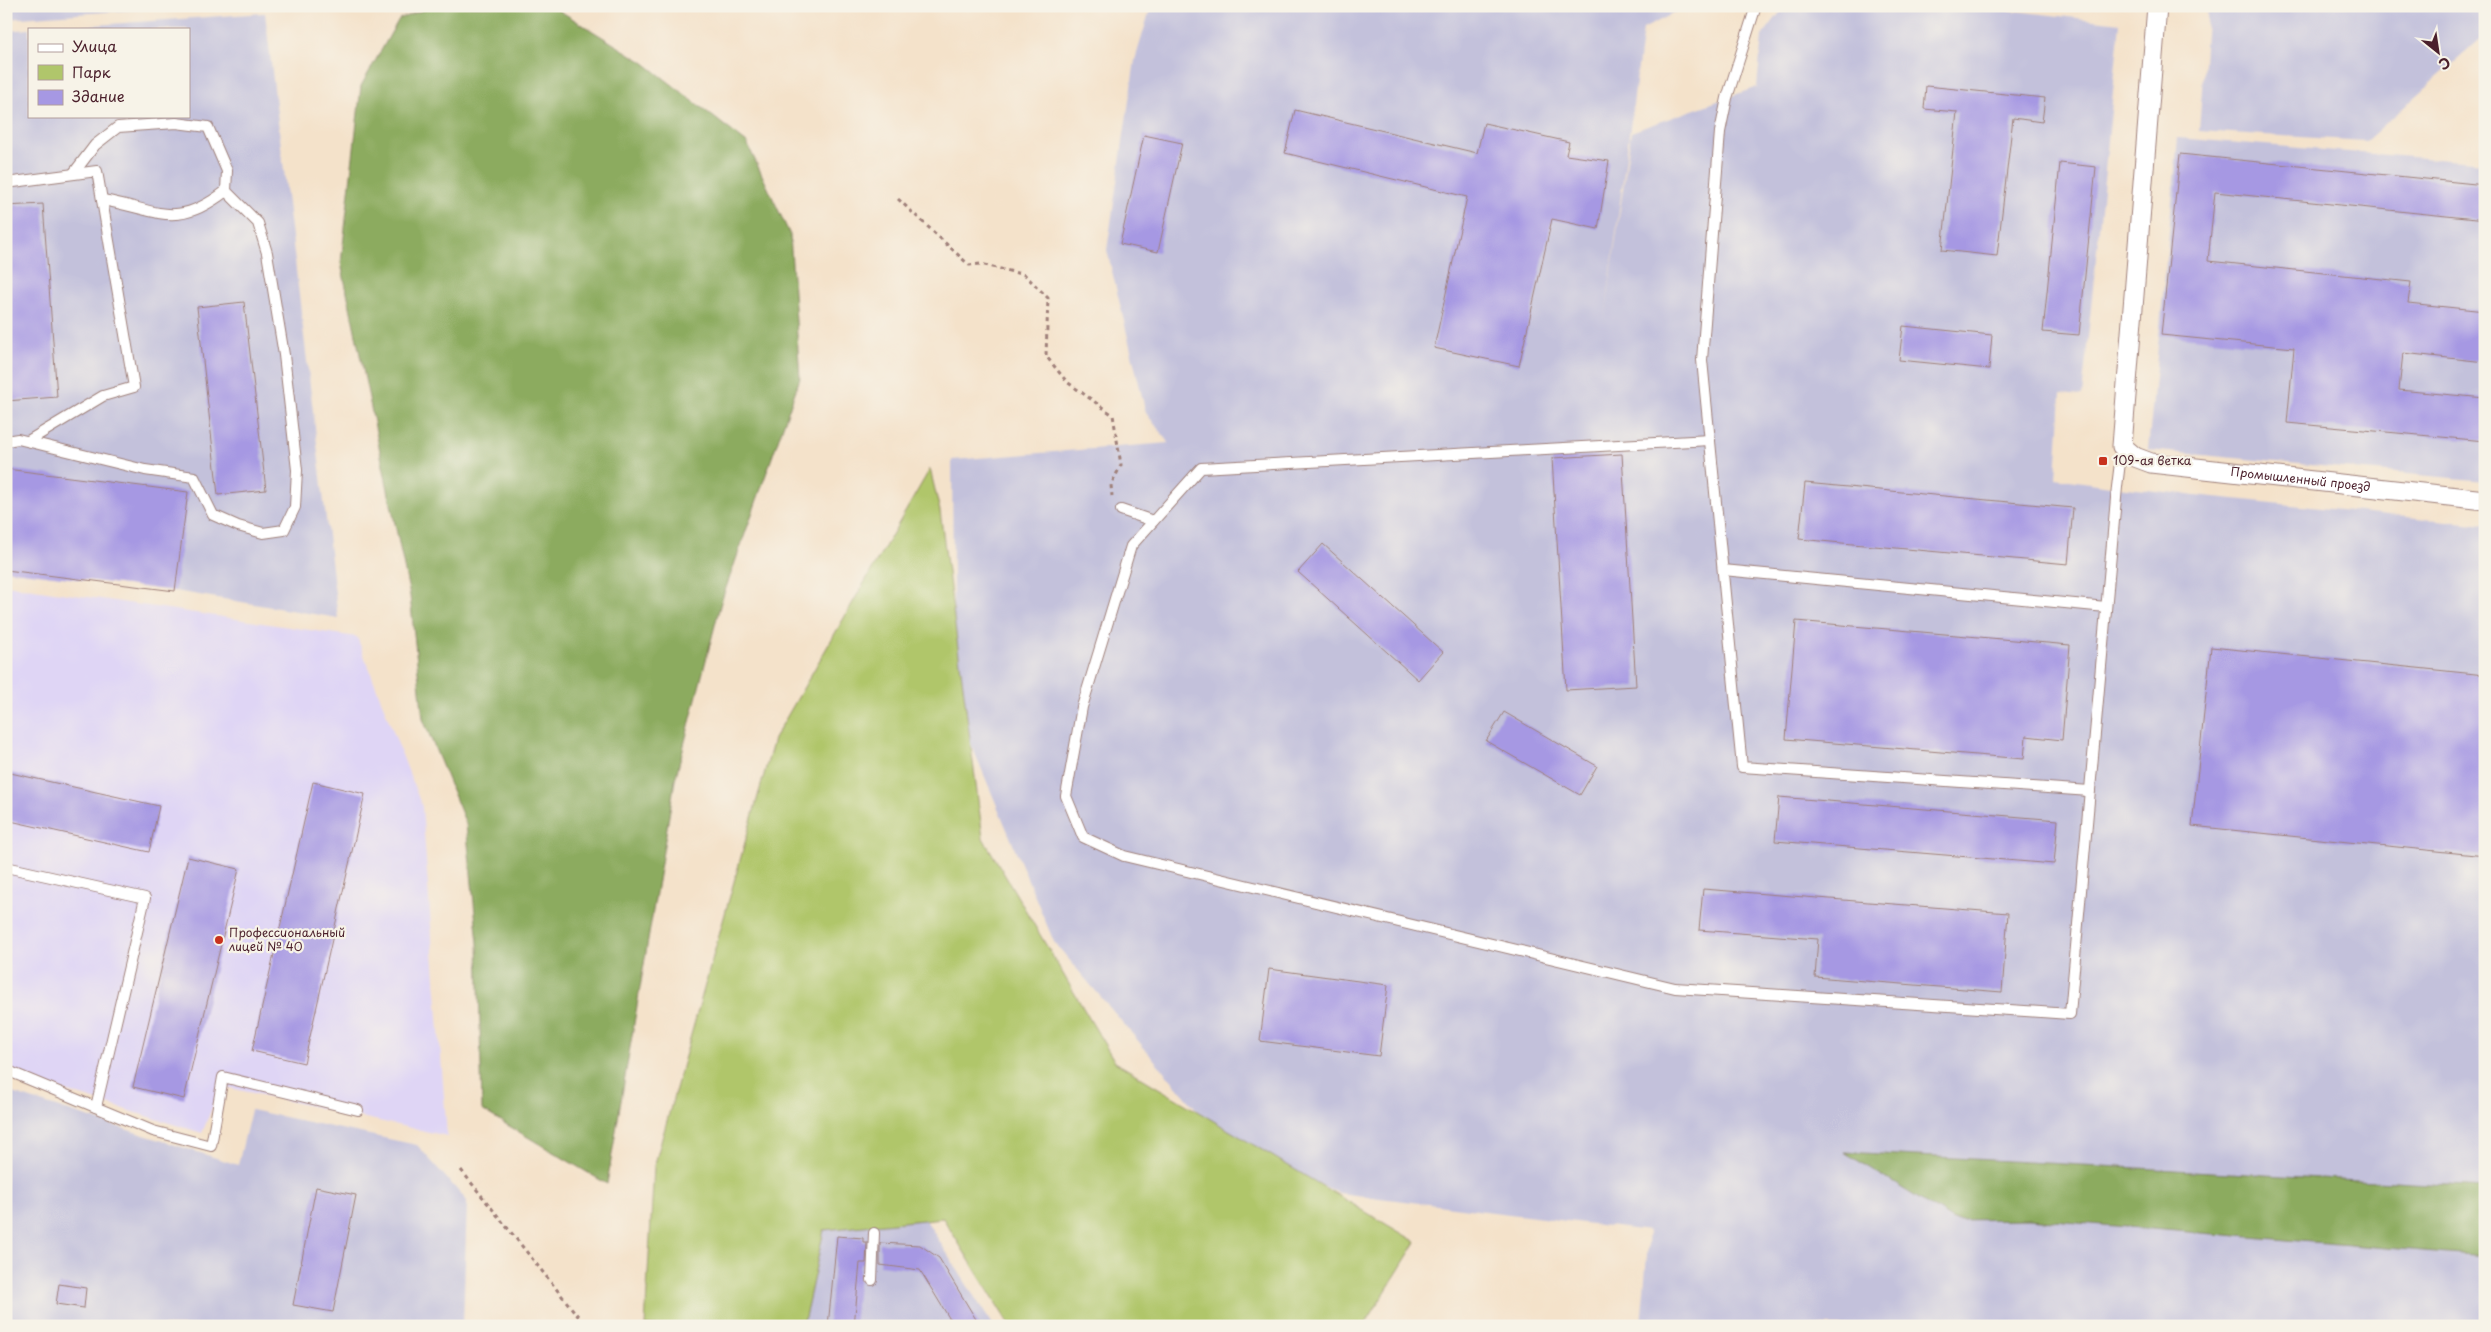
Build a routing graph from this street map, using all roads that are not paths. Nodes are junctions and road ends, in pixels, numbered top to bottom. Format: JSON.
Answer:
{"nodes":[{"id":1,"x":1756,"y":6,"type":"edge"},
{"id":2,"x":2157,"y":6,"type":"edge"},
{"id":3,"x":73,"y":174,"type":"junction"},
{"id":4,"x":6,"y":183,"type":"edge"},
{"id":5,"x":226,"y":191,"type":"junction"},
{"id":6,"x":102,"y":200,"type":"junction"},
{"id":7,"x":1710,"y":440,"type":"junction"},
{"id":8,"x":6,"y":441,"type":"edge"},
{"id":9,"x":28,"y":441,"type":"junction"},
{"id":10,"x":2122,"y":446,"type":"junction"},
{"id":11,"x":2485,"y":500,"type":"edge"},
{"id":12,"x":1121,"y":510,"type":"road end"},
{"id":13,"x":1153,"y":521,"type":"junction"},
{"id":14,"x":1723,"y":570,"type":"junction"},
{"id":15,"x":2106,"y":607,"type":"junction"},
{"id":16,"x":2090,"y":791,"type":"junction"},
{"id":17,"x":6,"y":867,"type":"edge"},
{"id":18,"x":6,"y":1070,"type":"edge"},
{"id":19,"x":96,"y":1107,"type":"junction"},
{"id":20,"x":358,"y":1110,"type":"dead end"},
{"id":21,"x":874,"y":1233,"type":"dead end"},
{"id":22,"x":872,"y":1280,"type":"dead end"}],
"edges":[{"from":1,"to":7,"type":"lane"},
{"from":2,"to":10,"type":"street"},
{"from":3,"to":4,"type":"lane"},
{"from":3,"to":5,"type":"lane"},
{"from":3,"to":6,"type":"lane"},
{"from":5,"to":6,"type":"lane"},
{"from":5,"to":9,"type":"lane"},
{"from":6,"to":9,"type":"lane"},
{"from":7,"to":13,"type":"lane"},
{"from":7,"to":14,"type":"lane"},
{"from":8,"to":9,"type":"lane"},
{"from":10,"to":11,"type":"street","name":"Промышленный проезд"},
{"from":10,"to":15,"type":"lane"},
{"from":12,"to":13,"type":"lane"},
{"from":13,"to":16,"type":"lane"},
{"from":14,"to":15,"type":"lane"},
{"from":14,"to":16,"type":"lane"},
{"from":15,"to":16,"type":"lane"},
{"from":17,"to":19,"type":"lane"},
{"from":18,"to":19,"type":"lane"},
{"from":19,"to":20,"type":"lane"},
{"from":21,"to":22,"type":"lane"}]}
